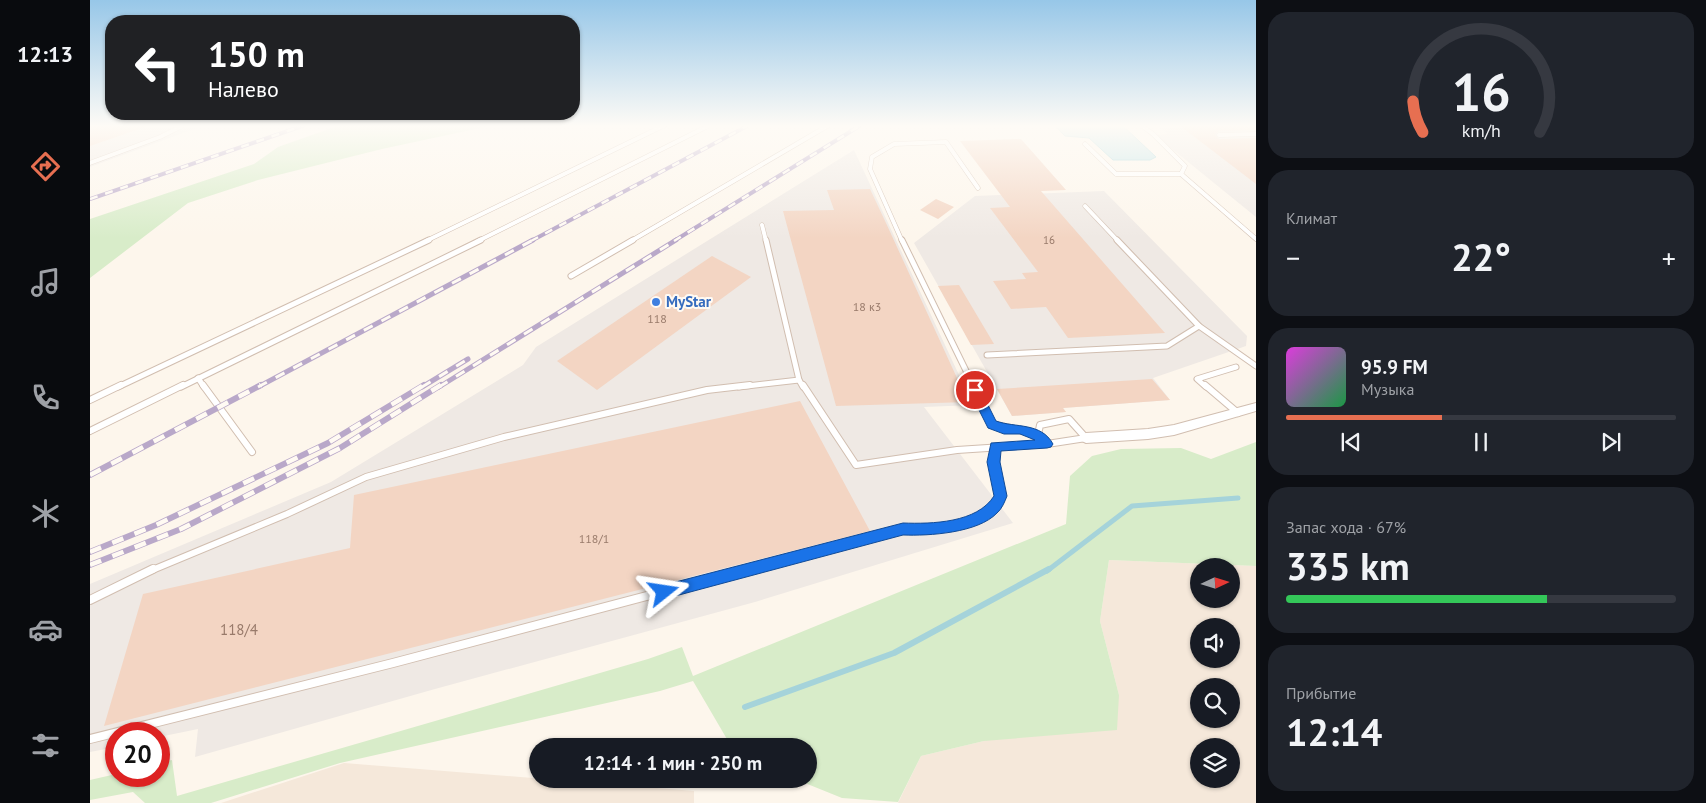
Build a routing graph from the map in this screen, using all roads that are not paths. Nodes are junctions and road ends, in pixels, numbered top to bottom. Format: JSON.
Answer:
{"nodes":[{"id":1,"x":588,"y":162,"type":"edge"},
{"id":2,"x":637,"y":162,"type":"edge"},
{"id":3,"x":765,"y":162,"type":"edge"},
{"id":4,"x":871,"y":162,"type":"edge"},
{"id":5,"x":960,"y":162,"type":"edge"},
{"id":6,"x":1104,"y":162,"type":"edge"},
{"id":7,"x":1182,"y":162,"type":"edge"},
{"id":8,"x":1181,"y":174,"type":"junction"},
{"id":9,"x":978,"y":188,"type":"dead end"},
{"id":10,"x":1085,"y":206,"type":"dead end"},
{"id":11,"x":762,"y":225,"type":"dead end"},
{"id":12,"x":1256,"y":239,"type":"edge"},
{"id":13,"x":571,"y":276,"type":"dead end"},
{"id":14,"x":1199,"y":326,"type":"junction"},
{"id":15,"x":987,"y":355,"type":"dead end"},
{"id":16,"x":1256,"y":366,"type":"edge"},
{"id":17,"x":1236,"y":367,"type":"dead end"},
{"id":18,"x":198,"y":378,"type":"junction"},
{"id":19,"x":799,"y":380,"type":"junction"},
{"id":20,"x":90,"y":400,"type":"edge"},
{"id":21,"x":1256,"y":407,"type":"edge"},
{"id":22,"x":1238,"y":413,"type":"junction"},
{"id":23,"x":90,"y":431,"type":"edge"},
{"id":24,"x":1038,"y":435,"type":"junction"},
{"id":25,"x":1086,"y":438,"type":"junction"},
{"id":26,"x":1047,"y":444,"type":"junction"},
{"id":27,"x":996,"y":447,"type":"junction"},
{"id":28,"x":252,"y":452,"type":"dead end"},
{"id":29,"x":90,"y":600,"type":"edge"},
{"id":30,"x":90,"y":739,"type":"edge"}],
"edges":[{"from":1,"to":20,"type":"lane"},
{"from":2,"to":18,"type":"lane"},
{"from":3,"to":13,"type":"lane"},
{"from":4,"to":24,"type":"lane"},
{"from":5,"to":9,"type":"lane"},
{"from":6,"to":8,"type":"lane"},
{"from":7,"to":8,"type":"lane"},
{"from":8,"to":12,"type":"lane"},
{"from":10,"to":14,"type":"lane"},
{"from":11,"to":19,"type":"lane"},
{"from":14,"to":15,"type":"lane"},
{"from":14,"to":16,"type":"lane"},
{"from":17,"to":22,"type":"lane"},
{"from":18,"to":23,"type":"lane"},
{"from":18,"to":28,"type":"lane"},
{"from":19,"to":27,"type":"lane"},
{"from":19,"to":29,"type":"lane"},
{"from":21,"to":22,"type":"street"},
{"from":22,"to":25,"type":"street"},
{"from":24,"to":25,"type":"lane"},
{"from":24,"to":26,"type":"lane"},
{"from":25,"to":26,"type":"lane"},
{"from":26,"to":27,"type":"lane"},
{"from":27,"to":30,"type":"lane"}]}
